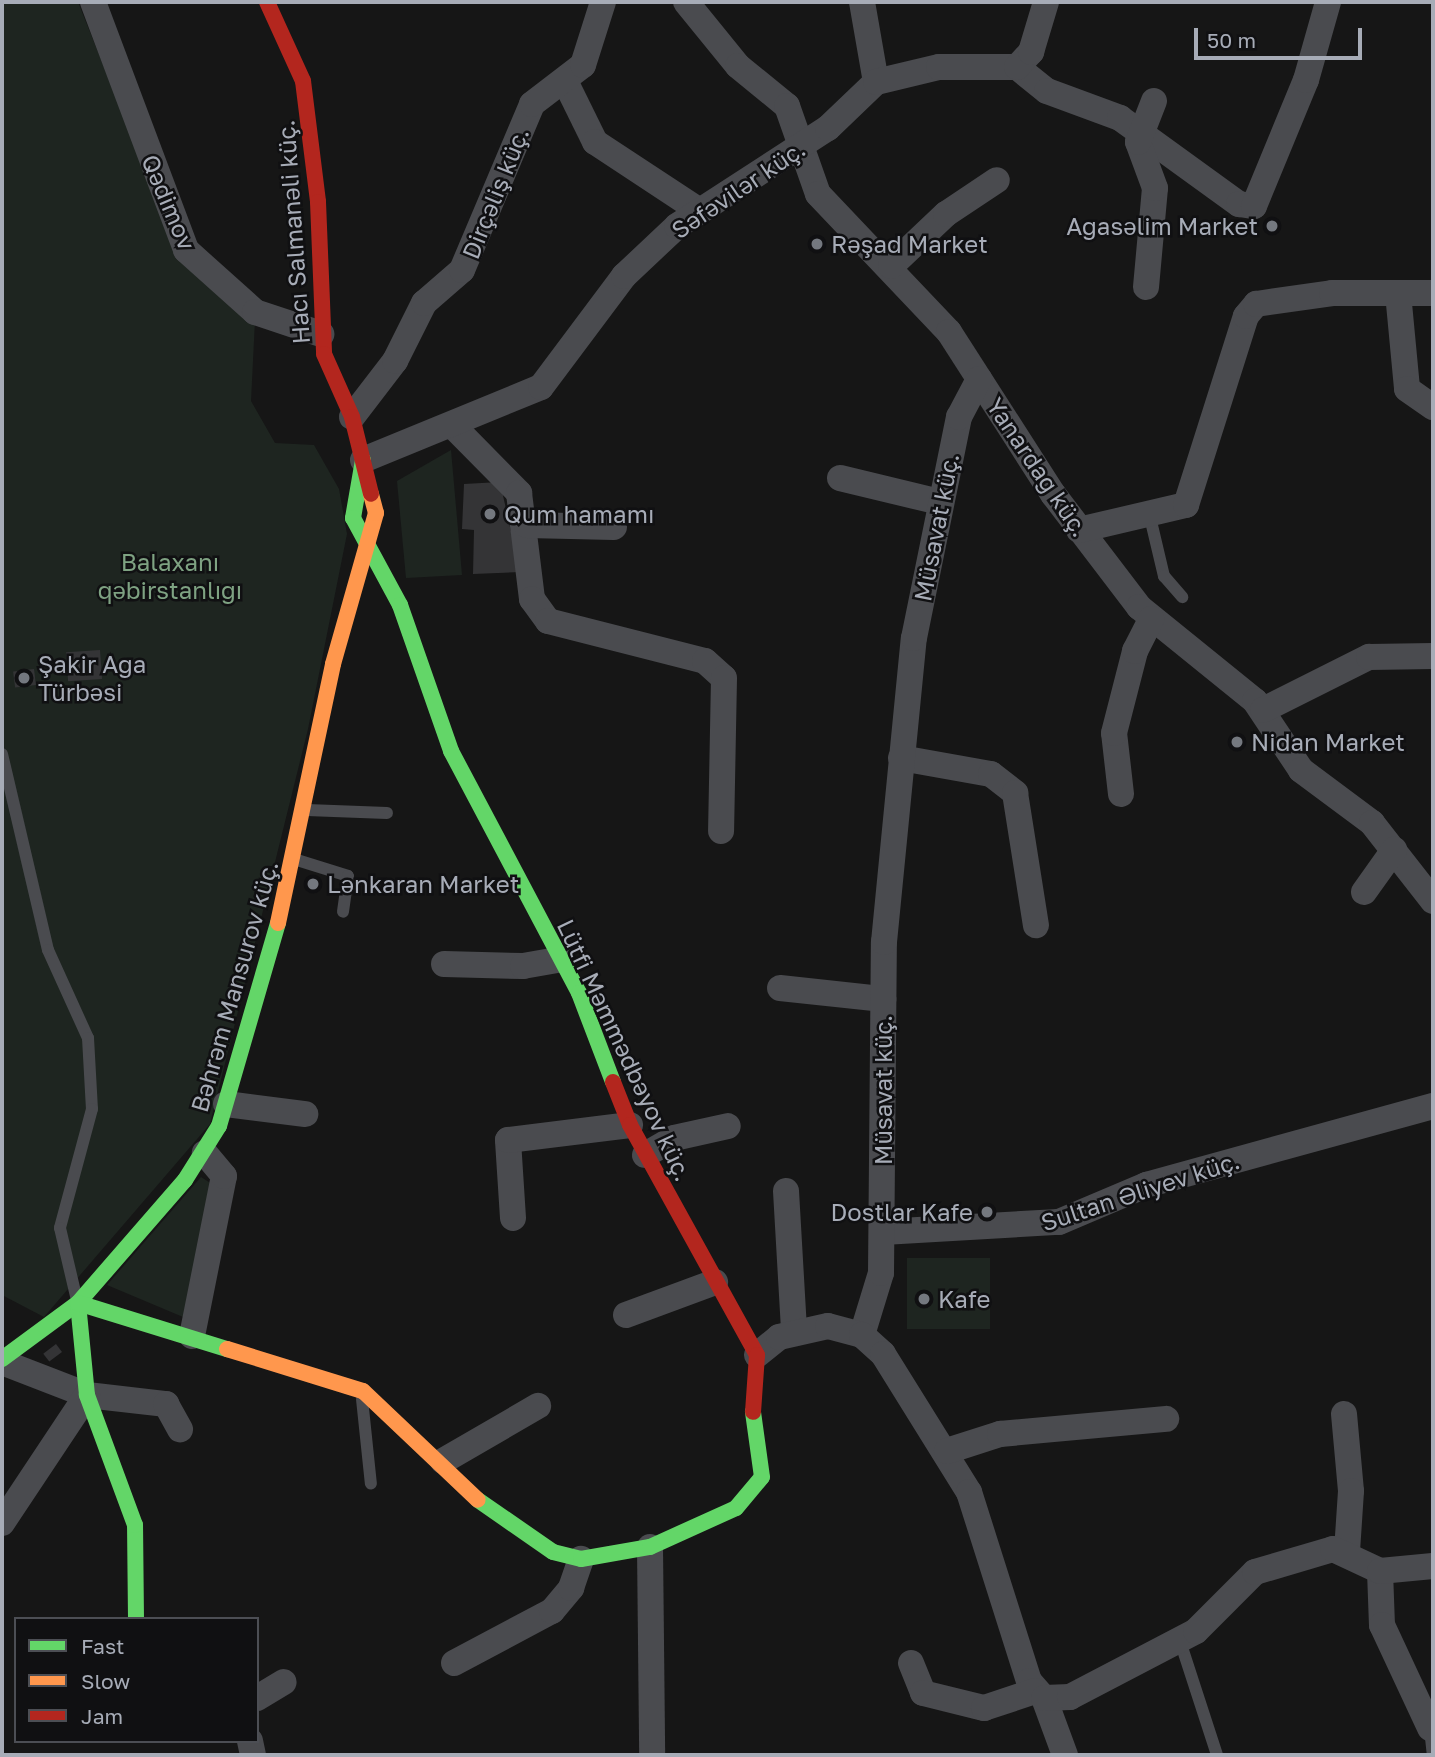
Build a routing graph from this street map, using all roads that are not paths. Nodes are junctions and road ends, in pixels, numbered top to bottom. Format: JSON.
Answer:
{"nodes":[{"id":1,"x":93,"y":2,"type":"edge"},
{"id":2,"x":267,"y":2,"type":"edge"},
{"id":3,"x":603,"y":2,"type":"edge"},
{"id":4,"x":686,"y":2,"type":"edge"},
{"id":5,"x":862,"y":2,"type":"edge"},
{"id":6,"x":1046,"y":2,"type":"edge"},
{"id":7,"x":1328,"y":2,"type":"edge"},
{"id":8,"x":1017,"y":67,"type":"junction"},
{"id":9,"x":565,"y":81,"type":"junction"},
{"id":10,"x":876,"y":82,"type":"junction"},
{"id":11,"x":1154,"y":101,"type":"dead end"},
{"id":12,"x":1139,"y":131,"type":"junction"},
{"id":13,"x":803,"y":146,"type":"junction"},
{"id":14,"x":996,"y":180,"type":"dead end"},
{"id":15,"x":698,"y":210,"type":"junction"},
{"id":16,"x":891,"y":266,"type":"junction"},
{"id":17,"x":1146,"y":287,"type":"dead end"},
{"id":18,"x":1398,"y":293,"type":"junction"},
{"id":19,"x":1433,"y":293,"type":"edge"},
{"id":20,"x":321,"y":334,"type":"junction"},
{"id":21,"x":979,"y":379,"type":"junction"},
{"id":22,"x":1433,"y":407,"type":"edge"},
{"id":23,"x":352,"y":417,"type":"junction"},
{"id":24,"x":454,"y":427,"type":"junction"},
{"id":25,"x":363,"y":460,"type":"junction"},
{"id":26,"x":840,"y":478,"type":"dead end"},
{"id":27,"x":939,"y":502,"type":"junction"},
{"id":28,"x":1150,"y":517,"type":"junction"},
{"id":29,"x":527,"y":525,"type":"junction"},
{"id":30,"x":614,"y":527,"type":"dead end"},
{"id":31,"x":1079,"y":530,"type":"junction"},
{"id":32,"x":365,"y":545,"type":"junction"},
{"id":33,"x":1182,"y":597,"type":"dead end"},
{"id":34,"x":1151,"y":619,"type":"junction"},
{"id":35,"x":1433,"y":656,"type":"edge"},
{"id":36,"x":1263,"y":710,"type":"junction"},
{"id":37,"x":2,"y":754,"type":"edge"},
{"id":38,"x":901,"y":758,"type":"junction"},
{"id":39,"x":1121,"y":794,"type":"dead end"},
{"id":40,"x":303,"y":810,"type":"junction"},
{"id":41,"x":387,"y":813,"type":"dead end"},
{"id":42,"x":721,"y":831,"type":"dead end"},
{"id":43,"x":1394,"y":850,"type":"junction"},
{"id":44,"x":293,"y":859,"type":"junction"},
{"id":45,"x":1364,"y":892,"type":"dead end"},
{"id":46,"x":1433,"y":901,"type":"edge"},
{"id":47,"x":344,"y":912,"type":"dead end"},
{"id":48,"x":1036,"y":925,"type":"dead end"},
{"id":49,"x":561,"y":959,"type":"junction"},
{"id":50,"x":443,"y":964,"type":"dead end"},
{"id":51,"x":780,"y":988,"type":"dead end"},
{"id":52,"x":883,"y":999,"type":"junction"},
{"id":53,"x":226,"y":1104,"type":"junction"},
{"id":54,"x":1433,"y":1106,"type":"edge"},
{"id":55,"x":304,"y":1114,"type":"dead end"},
{"id":56,"x":630,"y":1125,"type":"junction"},
{"id":57,"x":728,"y":1126,"type":"dead end"},
{"id":58,"x":205,"y":1153,"type":"junction"},
{"id":59,"x":645,"y":1155,"type":"junction"},
{"id":60,"x":786,"y":1191,"type":"dead end"},
{"id":61,"x":513,"y":1218,"type":"dead end"},
{"id":62,"x":883,"y":1232,"type":"junction"},
{"id":63,"x":715,"y":1282,"type":"junction"},
{"id":64,"x":78,"y":1303,"type":"junction"},
{"id":65,"x":626,"y":1315,"type":"dead end"},
{"id":66,"x":794,"y":1331,"type":"junction"},
{"id":67,"x":862,"y":1335,"type":"junction"},
{"id":68,"x":192,"y":1336,"type":"junction"},
{"id":69,"x":757,"y":1355,"type":"junction"},
{"id":70,"x":2,"y":1360,"type":"edge"},
{"id":71,"x":363,"y":1391,"type":"junction"},
{"id":72,"x":87,"y":1395,"type":"junction"},
{"id":73,"x":538,"y":1406,"type":"dead end"},
{"id":74,"x":1344,"y":1415,"type":"dead end"},
{"id":75,"x":1166,"y":1419,"type":"dead end"},
{"id":76,"x":180,"y":1429,"type":"dead end"},
{"id":77,"x":947,"y":1451,"type":"junction"},
{"id":78,"x":443,"y":1461,"type":"junction"},
{"id":79,"x":371,"y":1484,"type":"dead end"},
{"id":80,"x":2,"y":1523,"type":"edge"},
{"id":81,"x":650,"y":1547,"type":"junction"},
{"id":82,"x":1347,"y":1551,"type":"junction"},
{"id":83,"x":581,"y":1559,"type":"junction"},
{"id":84,"x":1433,"y":1566,"type":"edge"},
{"id":85,"x":1380,"y":1571,"type":"junction"},
{"id":86,"x":136,"y":1617,"type":"edge"},
{"id":87,"x":1180,"y":1641,"type":"junction"},
{"id":88,"x":454,"y":1663,"type":"dead end"},
{"id":89,"x":911,"y":1663,"type":"dead end"},
{"id":90,"x":284,"y":1682,"type":"dead end"},
{"id":91,"x":1039,"y":1694,"type":"junction"},
{"id":92,"x":259,"y":1697,"type":"edge"},
{"id":93,"x":1430,"y":1728,"type":"joint"},
{"id":94,"x":652,"y":1755,"type":"edge"},
{"id":95,"x":1065,"y":1755,"type":"edge"},
{"id":96,"x":1217,"y":1755,"type":"edge"},
{"id":97,"x":1433,"y":1755,"type":"edge"}],
"edges":[{"from":1,"to":20,"type":"street","name":"Qədimov"},
{"from":2,"to":20,"type":"street","name":"Hacı Salmanəli küç."},
{"from":3,"to":9,"type":"street","name":"Dirçəliş küç."},
{"from":4,"to":13,"type":"street","name":"Yanardağ küç."},
{"from":5,"to":10,"type":"street"},
{"from":6,"to":8,"type":"street"},
{"from":7,"to":12,"type":"street"},
{"from":8,"to":10,"type":"street","name":"Səfəvilər küç."},
{"from":8,"to":12,"type":"street"},
{"from":9,"to":15,"type":"street"},
{"from":9,"to":23,"type":"street","name":"Dirçəliş küç."},
{"from":10,"to":13,"type":"street","name":"Səfəvilər küç."},
{"from":11,"to":12,"type":"street"},
{"from":12,"to":17,"type":"street"},
{"from":13,"to":15,"type":"street","name":"Səfəvilər küç."},
{"from":13,"to":16,"type":"street","name":"Yanardağ küç."},
{"from":14,"to":16,"type":"street"},
{"from":15,"to":24,"type":"street","name":"Səfəvilər küç."},
{"from":16,"to":21,"type":"street","name":"Yanardağ küç."},
{"from":18,"to":19,"type":"street"},
{"from":18,"to":22,"type":"street"},
{"from":18,"to":28,"type":"street"},
{"from":20,"to":23,"type":"street","name":"Hacı Salmanəli küç."},
{"from":21,"to":27,"type":"street","name":"Müsavat küç."},
{"from":21,"to":31,"type":"street","name":"Yanardağ küç."},
{"from":23,"to":25,"type":"street","name":"Hacı Salmanəli küç."},
{"from":24,"to":25,"type":"street","name":"Səfəvilər küç."},
{"from":24,"to":29,"type":"street"},
{"from":25,"to":32,"type":"street","name":"Hacı Salmanəli küç."},
{"from":25,"to":32,"type":"street","name":"Lütfi Məmmədbəyov küç."},
{"from":26,"to":27,"type":"street"},
{"from":27,"to":38,"type":"street","name":"Müsavat küç."},
{"from":28,"to":31,"type":"street"},
{"from":28,"to":33,"type":"lane"},
{"from":29,"to":30,"type":"street"},
{"from":29,"to":42,"type":"street"},
{"from":31,"to":34,"type":"street","name":"Yanardağ küç."},
{"from":32,"to":40,"type":"street","name":"Bəhrəm Mansurov küç."},
{"from":32,"to":49,"type":"street","name":"Lütfi Məmmədbəyov küç."},
{"from":34,"to":36,"type":"street","name":"Yanardağ küç."},
{"from":34,"to":39,"type":"street"},
{"from":35,"to":36,"type":"street"},
{"from":36,"to":43,"type":"street","name":"Yanardağ küç."},
{"from":37,"to":64,"type":"lane"},
{"from":38,"to":48,"type":"street"},
{"from":38,"to":52,"type":"street","name":"Müsavat küç."},
{"from":40,"to":41,"type":"lane"},
{"from":40,"to":44,"type":"street","name":"Bəhrəm Mansurov küç."},
{"from":43,"to":45,"type":"street"},
{"from":43,"to":46,"type":"street","name":"Yanardağ küç."},
{"from":44,"to":47,"type":"lane"},
{"from":44,"to":53,"type":"street","name":"Bəhrəm Mansurov küç."},
{"from":49,"to":50,"type":"street"},
{"from":49,"to":56,"type":"street","name":"Lütfi Məmmədbəyov küç."},
{"from":51,"to":52,"type":"street"},
{"from":52,"to":62,"type":"street","name":"Müsavat küç."},
{"from":53,"to":55,"type":"street"},
{"from":53,"to":58,"type":"street","name":"Bəhrəm Mansurov küç."},
{"from":54,"to":62,"type":"street","name":"Sultan Əliyev küç."},
{"from":56,"to":59,"type":"street","name":"Lütfi Məmmədbəyov küç."},
{"from":56,"to":61,"type":"street"},
{"from":57,"to":59,"type":"street"},
{"from":58,"to":64,"type":"street","name":"Bəhrəm Mansurov küç."},
{"from":58,"to":68,"type":"street"},
{"from":59,"to":63,"type":"street","name":"Lütfi Məmmədbəyov küç."},
{"from":60,"to":66,"type":"street"},
{"from":62,"to":67,"type":"street","name":"Müsavat küç."},
{"from":63,"to":65,"type":"street"},
{"from":63,"to":69,"type":"street","name":"Lütfi Məmmədbəyov küç."},
{"from":64,"to":68,"type":"street"},
{"from":64,"to":70,"type":"street","name":"Bəhrəm Mansurov küç."},
{"from":64,"to":72,"type":"street"},
{"from":66,"to":67,"type":"street"},
{"from":66,"to":69,"type":"street"},
{"from":67,"to":77,"type":"street"},
{"from":68,"to":71,"type":"street"},
{"from":69,"to":81,"type":"street"},
{"from":70,"to":72,"type":"street"},
{"from":71,"to":78,"type":"street"},
{"from":71,"to":79,"type":"lane"},
{"from":72,"to":76,"type":"street"},
{"from":72,"to":80,"type":"street"},
{"from":72,"to":86,"type":"street"},
{"from":73,"to":78,"type":"street"},
{"from":74,"to":82,"type":"street"},
{"from":75,"to":77,"type":"street"},
{"from":77,"to":91,"type":"street"},
{"from":78,"to":83,"type":"street"},
{"from":81,"to":83,"type":"street"},
{"from":81,"to":94,"type":"street"},
{"from":82,"to":85,"type":"street"},
{"from":82,"to":87,"type":"street"},
{"from":83,"to":88,"type":"street"},
{"from":84,"to":85,"type":"street"},
{"from":85,"to":93,"type":"street"},
{"from":87,"to":91,"type":"street"},
{"from":87,"to":96,"type":"lane"},
{"from":89,"to":91,"type":"street"},
{"from":90,"to":92,"type":"street"},
{"from":91,"to":95,"type":"street"},
{"from":93,"to":97,"type":"lane"}]}
